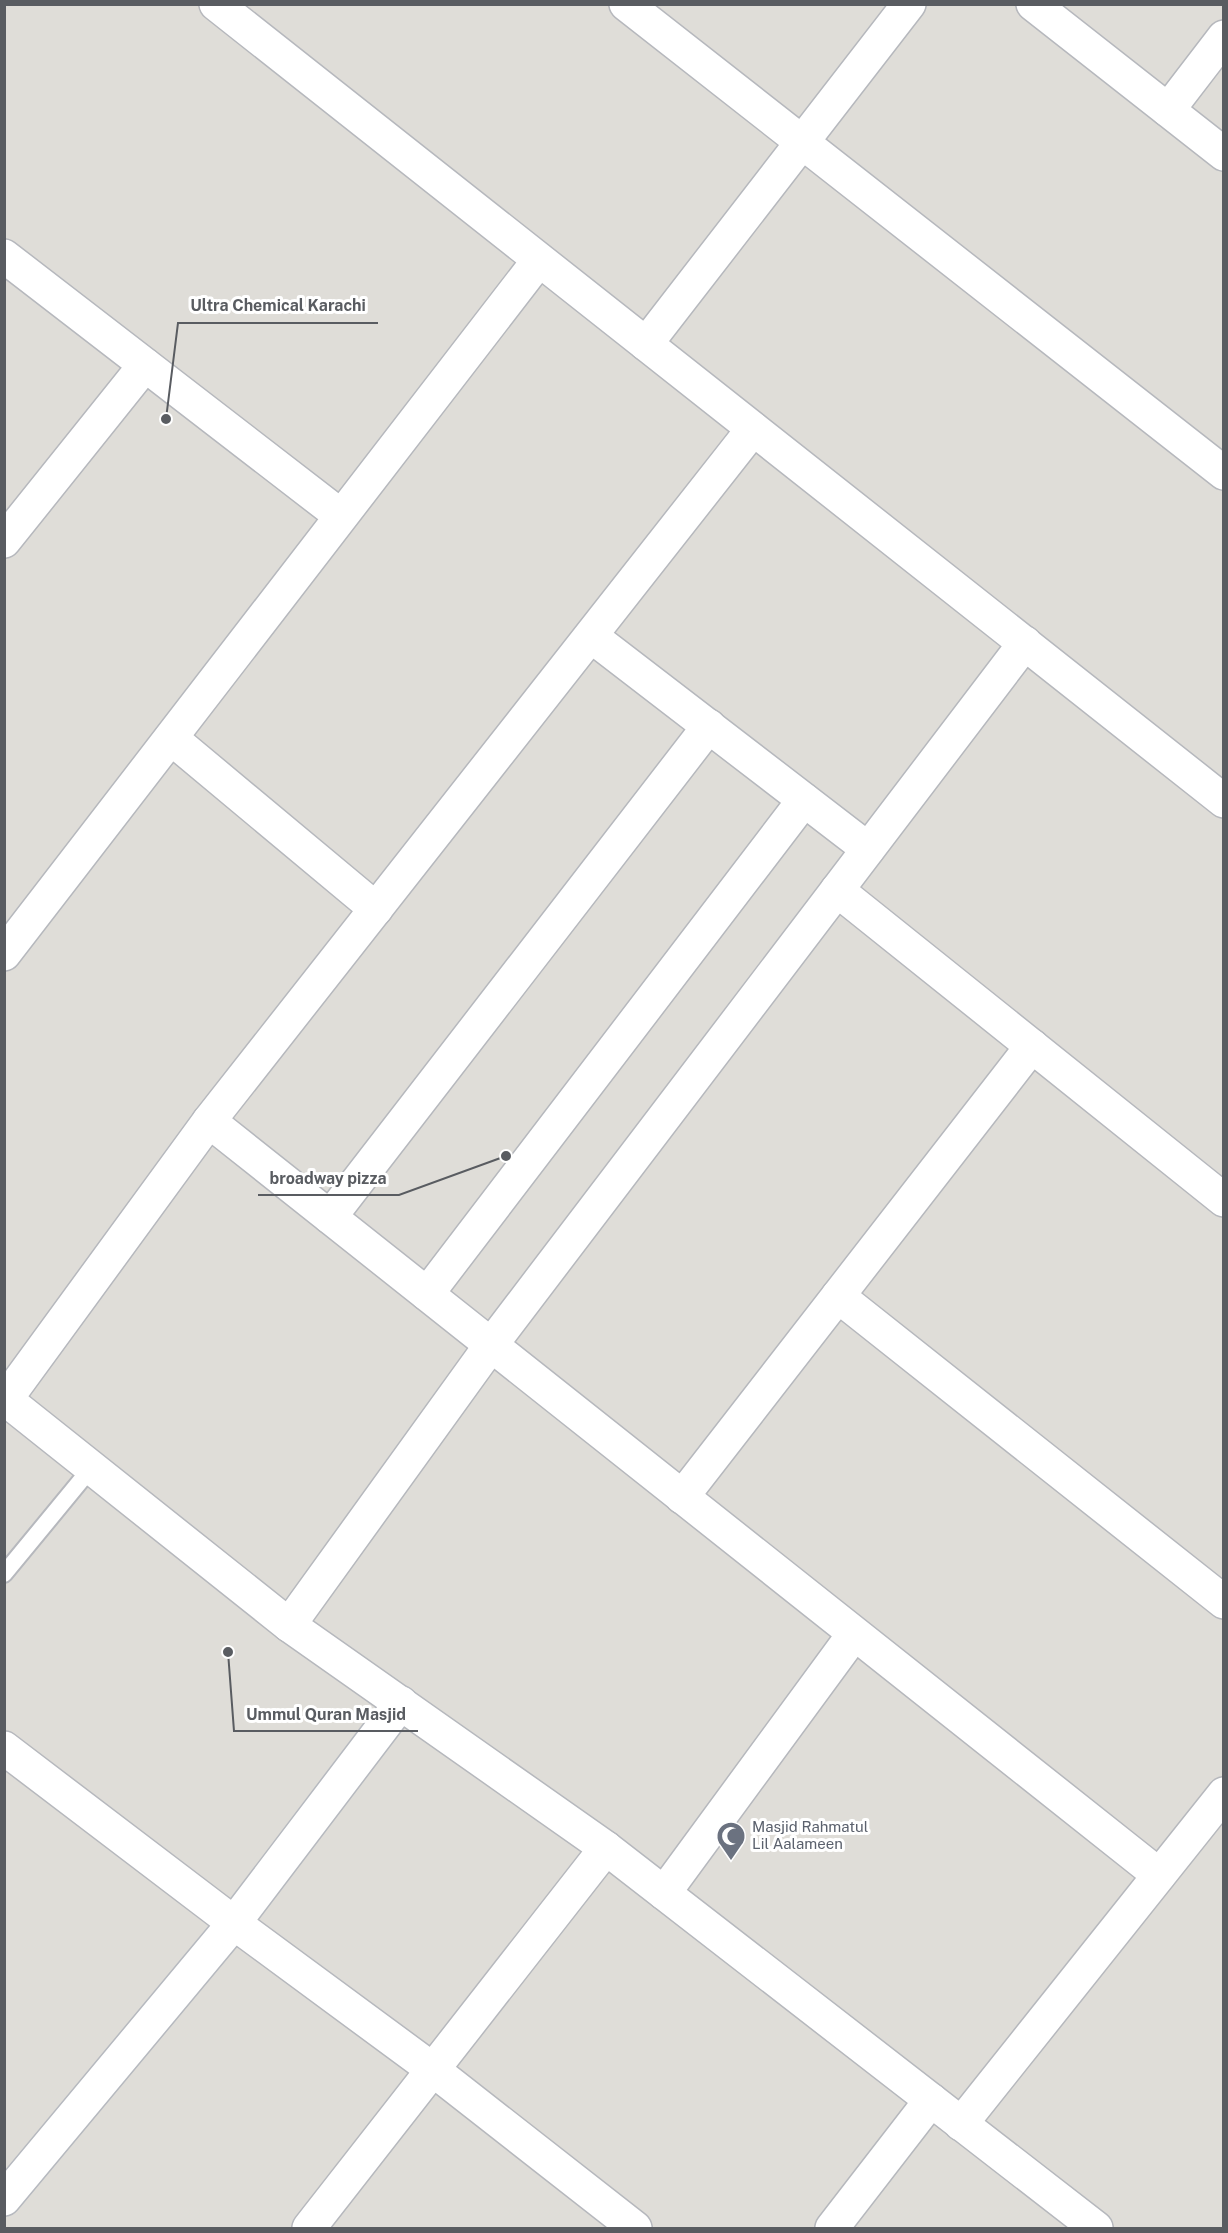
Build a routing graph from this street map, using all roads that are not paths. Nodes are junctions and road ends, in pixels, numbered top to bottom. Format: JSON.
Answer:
{"nodes":[{"id":1,"x":216,"y":4,"type":"edge"},
{"id":2,"x":626,"y":4,"type":"edge"},
{"id":3,"x":909,"y":4,"type":"edge"},
{"id":4,"x":1033,"y":4,"type":"edge"},
{"id":5,"x":1224,"y":37,"type":"edge"},
{"id":6,"x":1168,"y":110,"type":"junction"},
{"id":7,"x":802,"y":143,"type":"junction"},
{"id":8,"x":1224,"y":154,"type":"edge"},
{"id":9,"x":4,"y":256,"type":"edge"},
{"id":10,"x":539,"y":260,"type":"junction"},
{"id":11,"x":646,"y":344,"type":"junction"},
{"id":12,"x":145,"y":365,"type":"junction"},
{"id":13,"x":753,"y":429,"type":"junction"},
{"id":14,"x":1224,"y":474,"type":"edge"},
{"id":15,"x":341,"y":516,"type":"junction"},
{"id":16,"x":4,"y":541,"type":"edge"},
{"id":17,"x":591,"y":636,"type":"junction"},
{"id":18,"x":1024,"y":644,"type":"junction"},
{"id":19,"x":708,"y":726,"type":"junction"},
{"id":20,"x":171,"y":738,"type":"junction"},
{"id":21,"x":804,"y":800,"type":"junction"},
{"id":22,"x":1224,"y":801,"type":"edge"},
{"id":23,"x":868,"y":849,"type":"junction"},
{"id":24,"x":837,"y":890,"type":"junction"},
{"id":25,"x":376,"y":909,"type":"junction"},
{"id":26,"x":5,"y":953,"type":"edge"},
{"id":27,"x":1032,"y":1046,"type":"junction"},
{"id":28,"x":209,"y":1121,"type":"junction"},
{"id":29,"x":1220,"y":1188,"type":"edge"},
{"id":30,"x":330,"y":1217,"type":"junction"},
{"id":31,"x":427,"y":1294,"type":"junction"},
{"id":32,"x":838,"y":1296,"type":"junction"},
{"id":33,"x":491,"y":1345,"type":"junction"},
{"id":34,"x":5,"y":1399,"type":"edge"},
{"id":35,"x":92,"y":1467,"type":"junction"},
{"id":36,"x":682,"y":1497,"type":"junction"},
{"id":37,"x":4,"y":1574,"type":"edge"},
{"id":38,"x":1224,"y":1602,"type":"edge"},
{"id":39,"x":289,"y":1625,"type":"junction"},
{"id":40,"x":854,"y":1634,"type":"junction"},
{"id":41,"x":401,"y":1703,"type":"junction"},
{"id":42,"x":8,"y":1757,"type":"edge"},
{"id":43,"x":1224,"y":1794,"type":"edge"},
{"id":44,"x":606,"y":1848,"type":"junction"},
{"id":45,"x":1159,"y":1875,"type":"junction"},
{"id":46,"x":664,"y":1893,"type":"junction"},
{"id":47,"x":234,"y":1923,"type":"junction"},
{"id":48,"x":432,"y":2069,"type":"junction"},
{"id":49,"x":931,"y":2100,"type":"junction"},
{"id":50,"x":962,"y":2124,"type":"junction"},
{"id":51,"x":4,"y":2199,"type":"edge"},
{"id":52,"x":309,"y":2229,"type":"edge"},
{"id":53,"x":635,"y":2229,"type":"edge"},
{"id":54,"x":832,"y":2229,"type":"edge"},
{"id":55,"x":1096,"y":2229,"type":"edge"}],
"edges":[{"from":1,"to":10,"type":"street"},
{"from":2,"to":7,"type":"street"},
{"from":3,"to":7,"type":"street"},
{"from":4,"to":6,"type":"street"},
{"from":5,"to":6,"type":"street"},
{"from":6,"to":8,"type":"street"},
{"from":7,"to":11,"type":"street"},
{"from":7,"to":14,"type":"street"},
{"from":9,"to":12,"type":"street"},
{"from":10,"to":11,"type":"street"},
{"from":10,"to":15,"type":"street"},
{"from":11,"to":13,"type":"street"},
{"from":12,"to":15,"type":"street"},
{"from":12,"to":16,"type":"street"},
{"from":13,"to":17,"type":"street"},
{"from":13,"to":18,"type":"street"},
{"from":15,"to":20,"type":"street"},
{"from":17,"to":19,"type":"street"},
{"from":17,"to":25,"type":"street"},
{"from":18,"to":22,"type":"street"},
{"from":18,"to":23,"type":"street"},
{"from":19,"to":21,"type":"street"},
{"from":19,"to":30,"type":"street"},
{"from":20,"to":25,"type":"street"},
{"from":20,"to":26,"type":"street"},
{"from":21,"to":23,"type":"street"},
{"from":21,"to":31,"type":"street"},
{"from":23,"to":24,"type":"street"},
{"from":24,"to":27,"type":"street"},
{"from":24,"to":33,"type":"street"},
{"from":25,"to":28,"type":"street"},
{"from":27,"to":29,"type":"street"},
{"from":27,"to":32,"type":"street"},
{"from":28,"to":30,"type":"street"},
{"from":28,"to":34,"type":"street"},
{"from":30,"to":31,"type":"street"},
{"from":31,"to":33,"type":"street"},
{"from":32,"to":36,"type":"street"},
{"from":32,"to":38,"type":"street"},
{"from":33,"to":36,"type":"street"},
{"from":33,"to":39,"type":"street"},
{"from":34,"to":35,"type":"street"},
{"from":35,"to":37,"type":"lane"},
{"from":35,"to":39,"type":"street"},
{"from":36,"to":40,"type":"street"},
{"from":39,"to":41,"type":"street"},
{"from":40,"to":45,"type":"street"},
{"from":40,"to":46,"type":"street"},
{"from":41,"to":44,"type":"street"},
{"from":41,"to":47,"type":"street"},
{"from":42,"to":47,"type":"street"},
{"from":43,"to":45,"type":"street"},
{"from":44,"to":46,"type":"street"},
{"from":44,"to":48,"type":"street"},
{"from":45,"to":50,"type":"street"},
{"from":46,"to":49,"type":"street"},
{"from":47,"to":48,"type":"street"},
{"from":47,"to":51,"type":"street"},
{"from":48,"to":52,"type":"street"},
{"from":48,"to":53,"type":"street"},
{"from":49,"to":50,"type":"street"},
{"from":49,"to":54,"type":"street"},
{"from":50,"to":55,"type":"street"}]}
